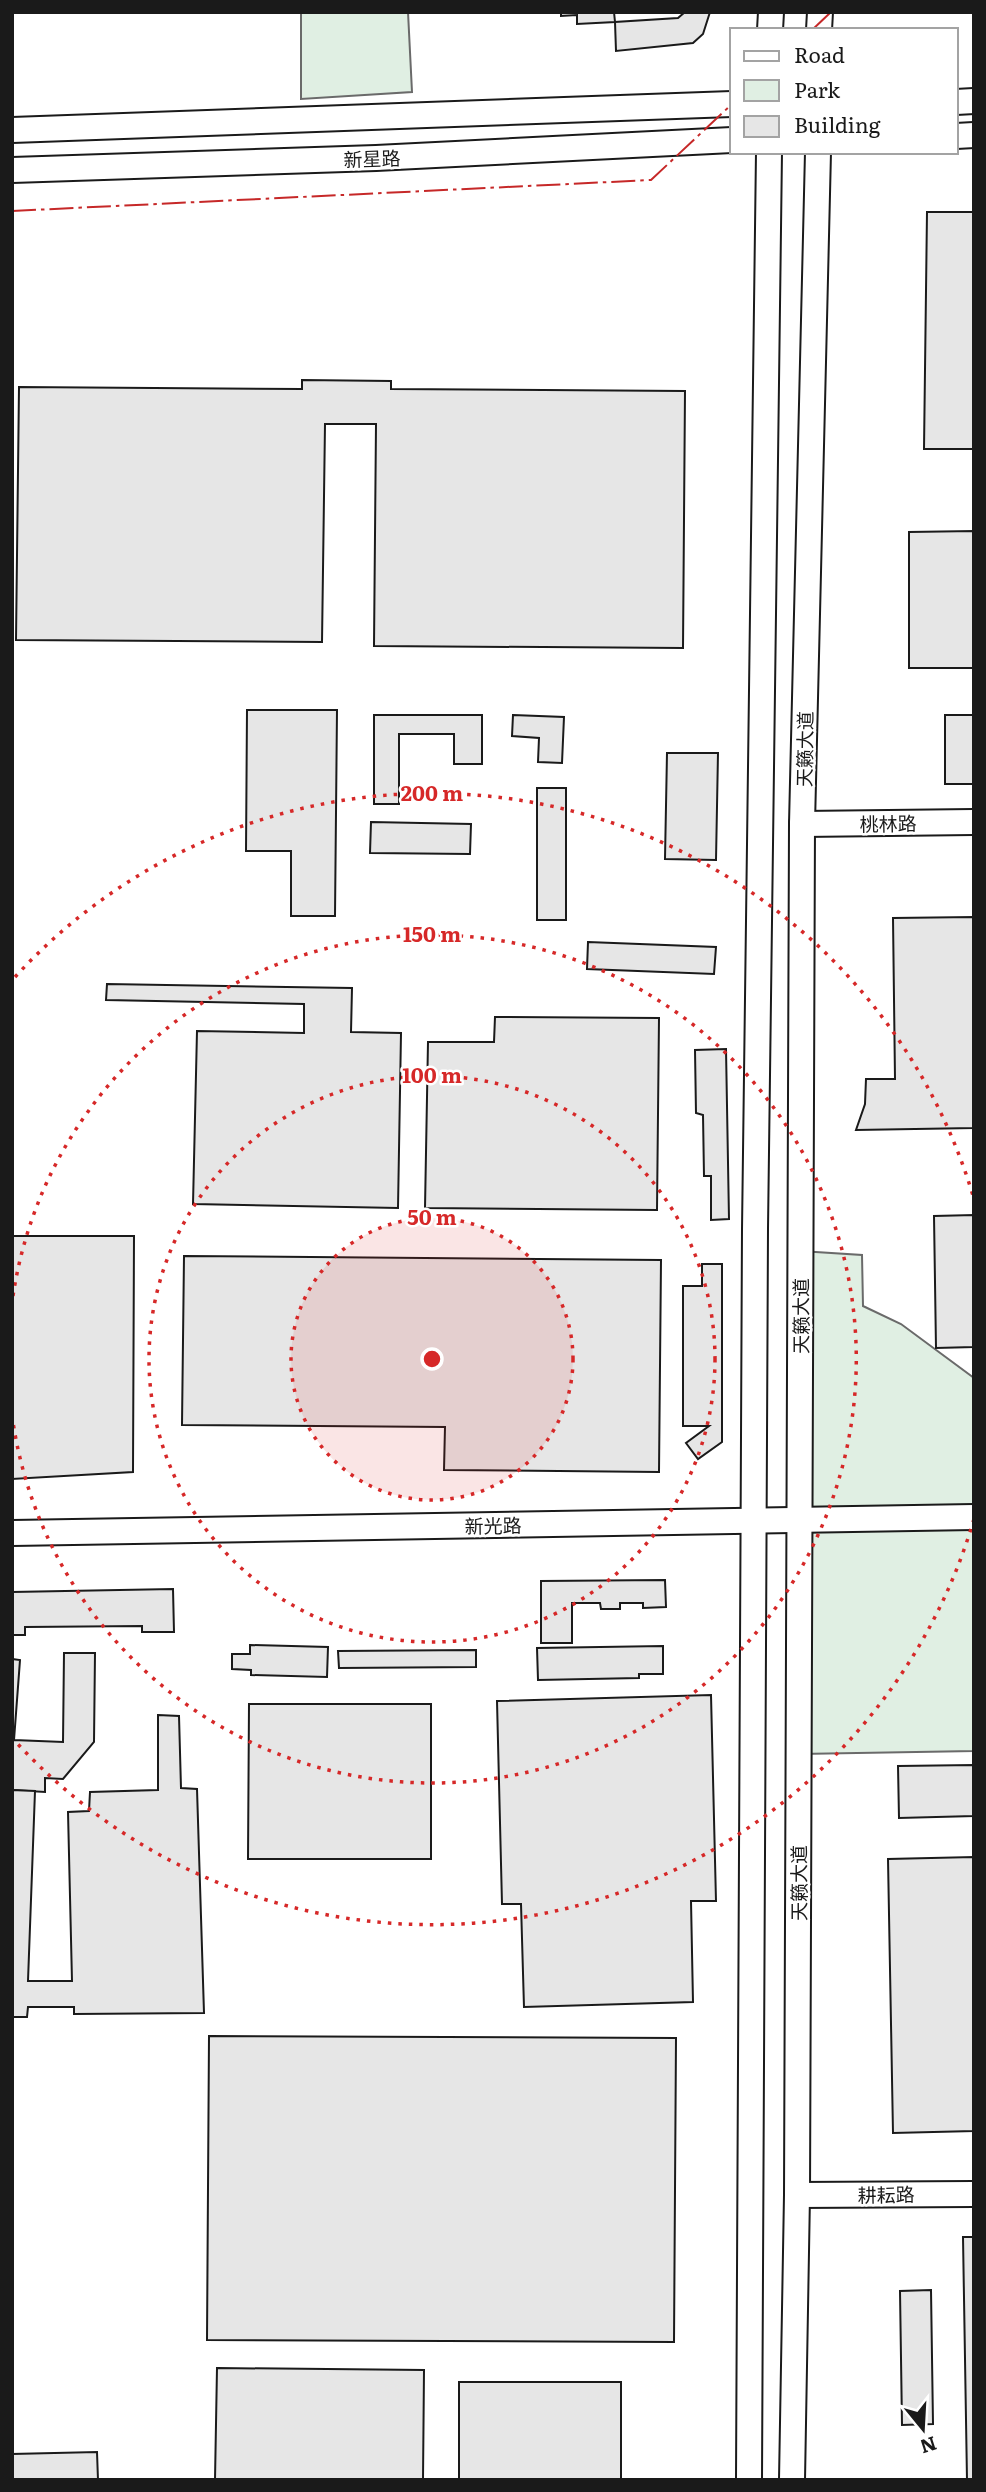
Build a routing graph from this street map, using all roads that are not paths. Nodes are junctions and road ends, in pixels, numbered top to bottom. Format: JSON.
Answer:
{"nodes":[{"id":1,"x":730,"y":104,"type":"edge"},
{"id":2,"x":12,"y":130,"type":"edge"},
{"id":3,"x":730,"y":140,"type":"edge"},
{"id":4,"x":769,"y":154,"type":"edge"},
{"id":5,"x":818,"y":154,"type":"edge"},
{"id":6,"x":12,"y":170,"type":"edge"},
{"id":7,"x":974,"y":822,"type":"edge"},
{"id":8,"x":802,"y":824,"type":"junction"},
{"id":9,"x":974,"y":1517,"type":"edge"},
{"id":10,"x":799,"y":1520,"type":"junction"},
{"id":11,"x":755,"y":1521,"type":"junction"},
{"id":12,"x":12,"y":1533,"type":"edge"},
{"id":13,"x":974,"y":2193,"type":"edge"},
{"id":14,"x":797,"y":2195,"type":"junction"},
{"id":15,"x":749,"y":2480,"type":"edge"},
{"id":16,"x":792,"y":2480,"type":"edge"}],
"edges":[{"from":1,"to":2,"type":"main road"},
{"from":3,"to":6,"type":"main road","name":"新星路"},
{"from":4,"to":11,"type":"main road"},
{"from":5,"to":8,"type":"main road","name":"天籁大道"},
{"from":7,"to":8,"type":"main road","name":"桃林路"},
{"from":8,"to":10,"type":"main road","name":"天籁大道"},
{"from":9,"to":10,"type":"main road","name":"新光路"},
{"from":10,"to":11,"type":"main road","name":"新光路"},
{"from":10,"to":14,"type":"main road","name":"天籁大道"},
{"from":11,"to":12,"type":"main road","name":"新光路"},
{"from":11,"to":15,"type":"main road"},
{"from":13,"to":14,"type":"main road","name":"耕耘路"},
{"from":14,"to":16,"type":"main road","name":"天籁大道"}]}
